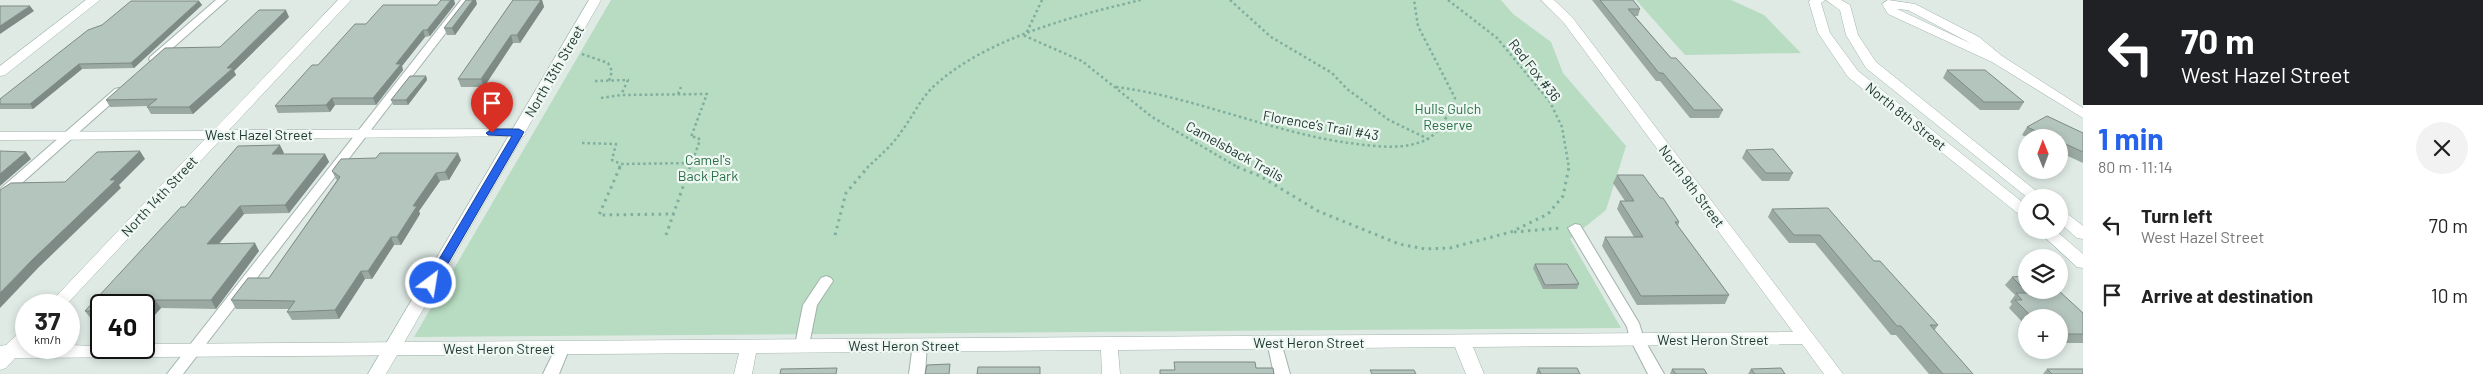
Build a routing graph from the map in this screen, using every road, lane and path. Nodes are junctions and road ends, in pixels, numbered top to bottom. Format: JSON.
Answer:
{"nodes":[{"id":1,"x":94,"y":0,"type":"edge"},
{"id":2,"x":222,"y":0,"type":"edge"},
{"id":3,"x":345,"y":0,"type":"edge"},
{"id":4,"x":466,"y":0,"type":"edge"},
{"id":5,"x":595,"y":0,"type":"edge"},
{"id":6,"x":1042,"y":0,"type":"edge"},
{"id":7,"x":1141,"y":0,"type":"edge"},
{"id":8,"x":1230,"y":0,"type":"edge"},
{"id":9,"x":1414,"y":0,"type":"edge"},
{"id":10,"x":1448,"y":0,"type":"edge"},
{"id":11,"x":1547,"y":0,"type":"edge"},
{"id":12,"x":1819,"y":0,"type":"edge"},
{"id":13,"x":1832,"y":0,"type":"edge"},
{"id":14,"x":1875,"y":0,"type":"edge"},
{"id":15,"x":1025,"y":36,"type":"junction"},
{"id":16,"x":564,"y":54,"type":"junction"},
{"id":17,"x":146,"y":66,"type":"edge"},
{"id":18,"x":0,"y":72,"type":"edge"},
{"id":19,"x":595,"y":81,"type":"dead end"},
{"id":20,"x":609,"y":81,"type":"junction"},
{"id":21,"x":125,"y":85,"type":"edge"},
{"id":22,"x":680,"y":87,"type":"dead end"},
{"id":23,"x":1115,"y":87,"type":"junction"},
{"id":24,"x":678,"y":94,"type":"junction"},
{"id":25,"x":621,"y":95,"type":"junction"},
{"id":26,"x":601,"y":98,"type":"dead end"},
{"id":27,"x":2083,"y":114,"type":"edge"},
{"id":28,"x":519,"y":132,"type":"junction"},
{"id":29,"x":217,"y":134,"type":"junction"},
{"id":30,"x":362,"y":134,"type":"junction"},
{"id":31,"x":68,"y":135,"type":"junction"},
{"id":32,"x":0,"y":136,"type":"edge"},
{"id":33,"x":1428,"y":139,"type":"junction"},
{"id":34,"x":582,"y":143,"type":"dead end"},
{"id":35,"x":692,"y":163,"type":"junction"},
{"id":36,"x":621,"y":164,"type":"junction"},
{"id":37,"x":2027,"y":189,"type":"edge"},
{"id":38,"x":0,"y":196,"type":"edge"},
{"id":39,"x":2018,"y":207,"type":"edge"},
{"id":40,"x":674,"y":214,"type":"junction"},
{"id":41,"x":2068,"y":222,"type":"edge"},
{"id":42,"x":1575,"y":228,"type":"joint"},
{"id":43,"x":1511,"y":232,"type":"junction"},
{"id":44,"x":2083,"y":234,"type":"edge"},
{"id":45,"x":666,"y":235,"type":"dead end"},
{"id":46,"x":836,"y":235,"type":"dead end"},
{"id":47,"x":2055,"y":239,"type":"edge"},
{"id":48,"x":1450,"y":248,"type":"joint"},
{"id":49,"x":2083,"y":263,"type":"edge"},
{"id":50,"x":826,"y":281,"type":"dead end"},
{"id":51,"x":66,"y":294,"type":"edge"},
{"id":52,"x":1807,"y":338,"type":"junction"},
{"id":53,"x":1637,"y":339,"type":"junction"},
{"id":54,"x":1461,"y":340,"type":"junction"},
{"id":55,"x":1274,"y":342,"type":"junction"},
{"id":56,"x":1109,"y":343,"type":"junction"},
{"id":57,"x":920,"y":344,"type":"junction"},
{"id":58,"x":802,"y":345,"type":"junction"},
{"id":59,"x":15,"y":346,"type":"edge"},
{"id":60,"x":749,"y":346,"type":"junction"},
{"id":61,"x":563,"y":347,"type":"junction"},
{"id":62,"x":392,"y":349,"type":"junction"},
{"id":63,"x":194,"y":350,"type":"junction"},
{"id":64,"x":4,"y":356,"type":"edge"},
{"id":65,"x":175,"y":374,"type":"edge"},
{"id":66,"x":377,"y":374,"type":"edge"},
{"id":67,"x":551,"y":374,"type":"edge"},
{"id":68,"x":742,"y":374,"type":"edge"},
{"id":69,"x":917,"y":374,"type":"edge"},
{"id":70,"x":1111,"y":374,"type":"edge"},
{"id":71,"x":1282,"y":374,"type":"edge"},
{"id":72,"x":1475,"y":374,"type":"edge"},
{"id":73,"x":1656,"y":374,"type":"edge"},
{"id":74,"x":1834,"y":374,"type":"edge"}],
"edges":[{"from":1,"to":18,"type":"street"},
{"from":2,"to":17,"type":"lane"},
{"from":3,"to":29,"type":"street","name":"North 14th Street"},
{"from":4,"to":30,"type":"lane"},
{"from":5,"to":16,"type":"street","name":"North 13th Street"},
{"from":6,"to":15,"type":"path"},
{"from":7,"to":15,"type":"path"},
{"from":8,"to":33,"type":"path"},
{"from":9,"to":33,"type":"path"},
{"from":10,"to":43,"type":"path","name":"Red Fox #36"},
{"from":11,"to":52,"type":"street","name":"North 9th Street"},
{"from":12,"to":39,"type":"street","name":"North 8th Street"},
{"from":13,"to":37,"type":"street","name":"North 8th Street"},
{"from":14,"to":27,"type":"street"},
{"from":15,"to":23,"type":"path","name":"Camelsback Trails"},
{"from":15,"to":46,"type":"path"},
{"from":16,"to":20,"type":"path"},
{"from":16,"to":28,"type":"street","name":"North 13th Street"},
{"from":19,"to":20,"type":"path"},
{"from":20,"to":25,"type":"path"},
{"from":21,"to":31,"type":"lane"},
{"from":22,"to":24,"type":"path"},
{"from":23,"to":33,"type":"path","name":"Florence’s Trail #43"},
{"from":23,"to":48,"type":"path","name":"Camelsback Trails"},
{"from":24,"to":25,"type":"path"},
{"from":24,"to":35,"type":"path"},
{"from":25,"to":26,"type":"path"},
{"from":28,"to":30,"type":"street","name":"West Hazel Street"},
{"from":28,"to":62,"type":"street","name":"North 13th Street"},
{"from":29,"to":30,"type":"street","name":"West Hazel Street"},
{"from":29,"to":31,"type":"street","name":"West Hazel Street"},
{"from":29,"to":51,"type":"street","name":"North 14th Street"},
{"from":30,"to":63,"type":"lane"},
{"from":31,"to":32,"type":"street","name":"West Hazel Street"},
{"from":31,"to":38,"type":"lane"},
{"from":34,"to":36,"type":"path"},
{"from":35,"to":36,"type":"path"},
{"from":35,"to":40,"type":"path"},
{"from":36,"to":40,"type":"path"},
{"from":40,"to":45,"type":"path"},
{"from":41,"to":44,"type":"street"},
{"from":42,"to":43,"type":"path"},
{"from":42,"to":53,"type":"lane"},
{"from":43,"to":48,"type":"path","name":"Red Fox #36"},
{"from":47,"to":49,"type":"street"},
{"from":50,"to":58,"type":"lane"},
{"from":52,"to":53,"type":"street","name":"West Heron Street"},
{"from":52,"to":74,"type":"street","name":"North 9th Street"},
{"from":53,"to":54,"type":"street","name":"West Heron Street"},
{"from":53,"to":73,"type":"lane"},
{"from":54,"to":55,"type":"street","name":"West Heron Street"},
{"from":54,"to":72,"type":"street"},
{"from":55,"to":56,"type":"street","name":"West Heron Street"},
{"from":55,"to":71,"type":"lane"},
{"from":56,"to":57,"type":"street","name":"West Heron Street"},
{"from":56,"to":70,"type":"street"},
{"from":57,"to":58,"type":"street","name":"West Heron Street"},
{"from":57,"to":69,"type":"lane"},
{"from":58,"to":60,"type":"street","name":"West Heron Street"},
{"from":59,"to":64,"type":"street"},
{"from":60,"to":61,"type":"street","name":"West Heron Street"},
{"from":60,"to":68,"type":"street"},
{"from":61,"to":62,"type":"street","name":"West Heron Street"},
{"from":61,"to":67,"type":"lane"},
{"from":62,"to":63,"type":"street","name":"West Heron Street"},
{"from":62,"to":66,"type":"street","name":"North 13th Street"},
{"from":63,"to":64,"type":"street","name":"West Heron Street"},
{"from":63,"to":65,"type":"lane"}]}
